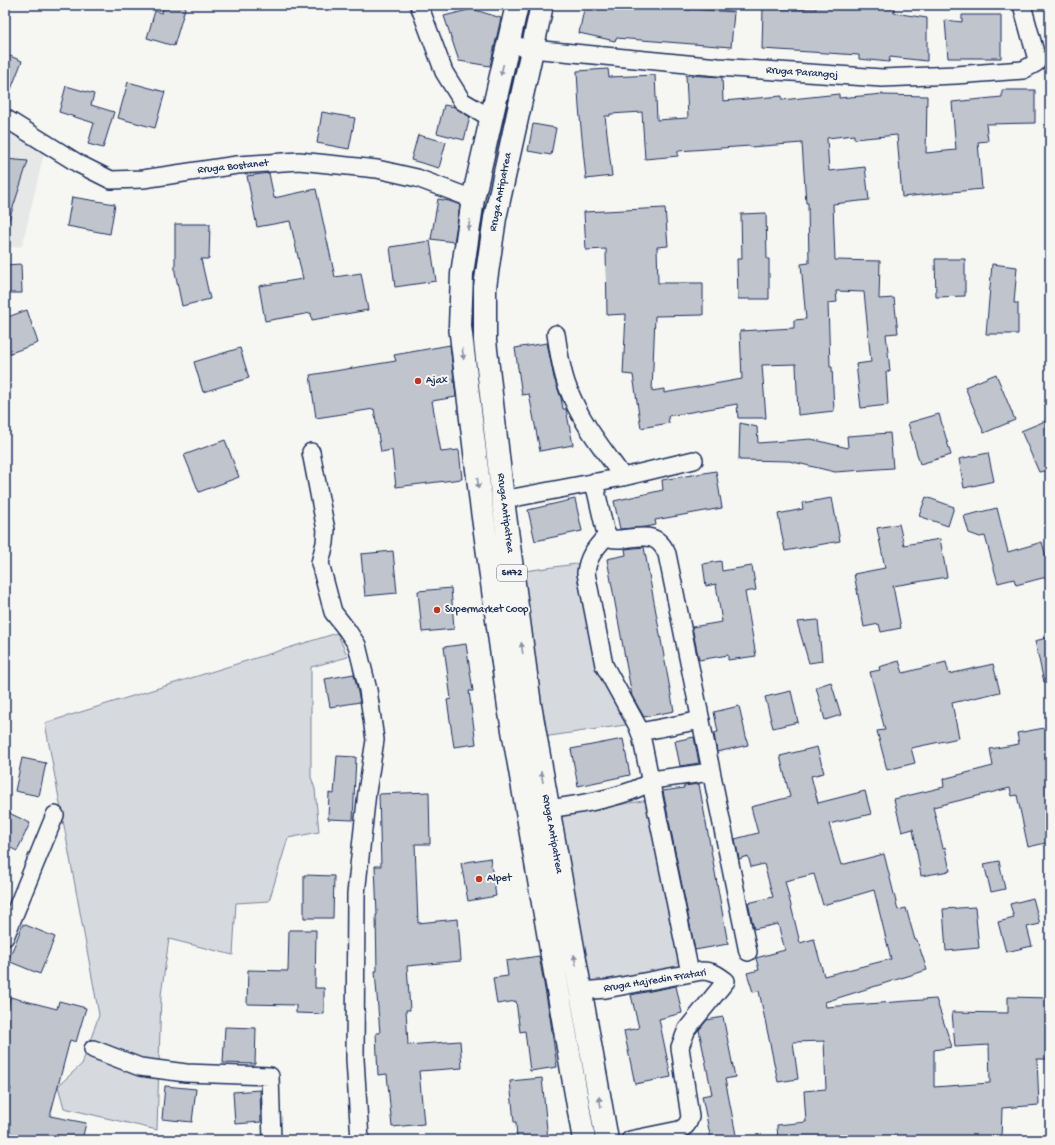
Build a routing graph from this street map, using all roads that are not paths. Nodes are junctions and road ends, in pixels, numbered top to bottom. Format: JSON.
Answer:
{"nodes":[{"id":1,"x":419,"y":5,"type":"edge"},
{"id":2,"x":517,"y":5,"type":"edge"},
{"id":3,"x":542,"y":5,"type":"edge"},
{"id":4,"x":1022,"y":5,"type":"edge"},
{"id":5,"x":508,"y":44,"type":"junction"},
{"id":6,"x":532,"y":49,"type":"junction"},
{"id":7,"x":5,"y":118,"type":"edge"},
{"id":8,"x":491,"y":118,"type":"junction"},
{"id":9,"x":473,"y":199,"type":"junction"},
{"id":10,"x":556,"y":334,"type":"dead end"},
{"id":11,"x":311,"y":452,"type":"dead end"},
{"id":12,"x":694,"y":460,"type":"dead end"},
{"id":13,"x":623,"y":477,"type":"junction"},
{"id":14,"x":594,"y":482,"type":"junction"},
{"id":15,"x":503,"y":500,"type":"junction"},
{"id":16,"x":607,"y":535,"type":"junction"},
{"id":17,"x":701,"y":720,"type":"junction"},
{"id":18,"x":640,"y":732,"type":"junction"},
{"id":19,"x":711,"y":772,"type":"junction"},
{"id":20,"x":651,"y":781,"type":"junction"},
{"id":21,"x":548,"y":809,"type":"junction"},
{"id":22,"x":55,"y":815,"type":"dead end"},
{"id":23,"x":5,"y":938,"type":"edge"},
{"id":24,"x":748,"y":952,"type":"dead end"},
{"id":25,"x":690,"y":973,"type":"junction"},
{"id":26,"x":580,"y":991,"type":"junction"},
{"id":27,"x":93,"y":1049,"type":"dead end"},
{"id":28,"x":272,"y":1140,"type":"edge"},
{"id":29,"x":360,"y":1140,"type":"edge"},
{"id":30,"x":584,"y":1140,"type":"edge"},
{"id":31,"x":607,"y":1140,"type":"edge"},
{"id":32,"x":630,"y":1140,"type":"edge"}],
"edges":[{"from":1,"to":8,"type":"street"},
{"from":2,"to":5,"type":"main road","name":"Rruga Antipatrea","number":"SH72"},
{"from":3,"to":6,"type":"main road","name":"Rruga Antipatrea","number":"SH72"},
{"from":4,"to":6,"type":"street","name":"Rruga Parangoj"},
{"from":5,"to":6,"type":"street","name":"Rruga Parangoj"},
{"from":5,"to":8,"type":"main road","name":"Rruga Antipatrea","number":"SH72","one_way":true},
{"from":6,"to":15,"type":"main road","name":"Rruga Antipatrea","number":"SH72"},
{"from":7,"to":9,"type":"street","name":"Rruga Bostanet"},
{"from":8,"to":9,"type":"main road","name":"Rruga Antipatrea","number":"SH72"},
{"from":9,"to":30,"type":"main road","name":"Rruga Antipatrea","number":"SH72","one_way":true},
{"from":10,"to":13,"type":"street"},
{"from":11,"to":29,"type":"street"},
{"from":12,"to":13,"type":"street"},
{"from":13,"to":14,"type":"street"},
{"from":14,"to":15,"type":"street"},
{"from":14,"to":16,"type":"street"},
{"from":21,"to":15,"type":"main road","name":"Rruga Antipatrea","number":"SH72","one_way":true},
{"from":16,"to":17,"type":"street"},
{"from":16,"to":18,"type":"street"},
{"from":17,"to":18,"type":"street"},
{"from":17,"to":19,"type":"street"},
{"from":18,"to":20,"type":"street"},
{"from":19,"to":20,"type":"street"},
{"from":19,"to":24,"type":"street"},
{"from":20,"to":21,"type":"street"},
{"from":20,"to":25,"type":"street"},
{"from":26,"to":21,"type":"main road","name":"Rruga Antipatrea","number":"SH72","one_way":true},
{"from":22,"to":23,"type":"street"},
{"from":25,"to":26,"type":"street","name":"Rruga Hajredin Fratari"},
{"from":25,"to":32,"type":"street","name":"Rruga Hajredin Fratari"},
{"from":31,"to":26,"type":"main road","name":"Rruga Antipatrea","number":"SH72","one_way":true},
{"from":27,"to":28,"type":"street"}]}
